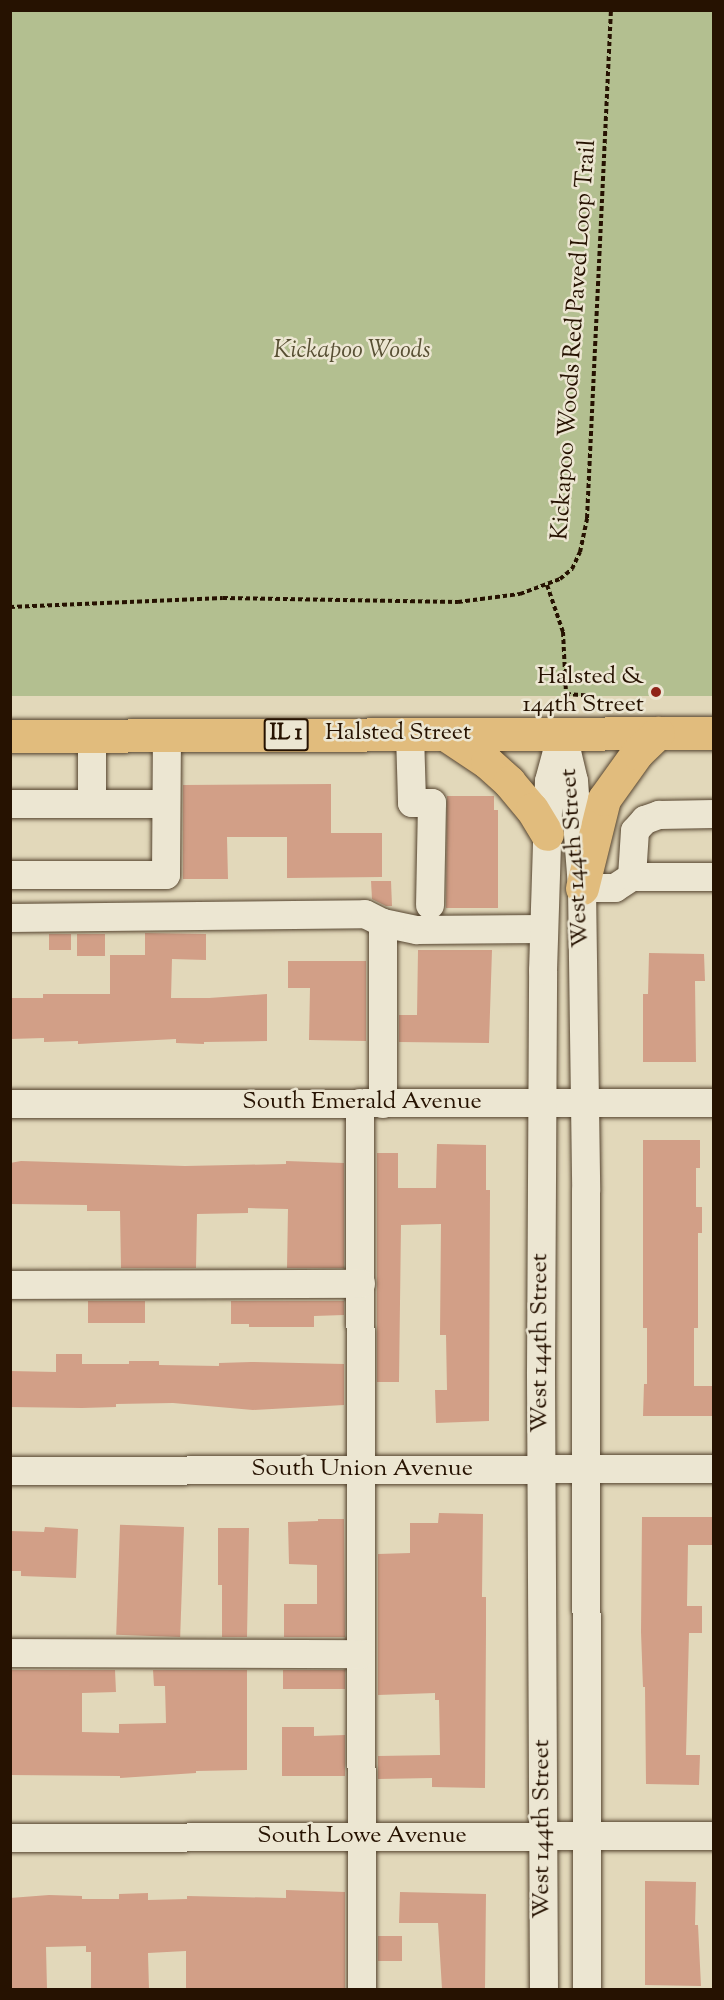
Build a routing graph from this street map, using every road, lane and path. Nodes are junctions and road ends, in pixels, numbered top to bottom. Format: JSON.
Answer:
{"nodes":[{"id":1,"x":611,"y":10,"type":"edge"},
{"id":2,"x":547,"y":585,"type":"junction"},
{"id":3,"x":10,"y":607,"type":"edge"},
{"id":4,"x":592,"y":701,"type":"dead end"},
{"id":5,"x":562,"y":733,"type":"junction"},
{"id":6,"x":658,"y":733,"type":"junction"},
{"id":7,"x":714,"y":733,"type":"edge"},
{"id":8,"x":410,"y":734,"type":"junction"},
{"id":9,"x":445,"y":734,"type":"junction"},
{"id":10,"x":92,"y":735,"type":"junction"},
{"id":11,"x":167,"y":735,"type":"junction"},
{"id":12,"x":10,"y":736,"type":"edge"},
{"id":13,"x":10,"y":804,"type":"edge"},
{"id":14,"x":92,"y":804,"type":"junction"},
{"id":15,"x":166,"y":804,"type":"junction"},
{"id":16,"x":714,"y":814,"type":"edge"},
{"id":17,"x":547,"y":834,"type":"junction"},
{"id":18,"x":10,"y":875,"type":"edge"},
{"id":19,"x":632,"y":877,"type":"junction"},
{"id":20,"x":714,"y":877,"type":"edge"},
{"id":21,"x":582,"y":888,"type":"junction"},
{"id":22,"x":430,"y":905,"type":"dead end"},
{"id":23,"x":10,"y":918,"type":"edge"},
{"id":24,"x":383,"y":923,"type":"junction"},
{"id":25,"x":544,"y":929,"type":"junction"},
{"id":26,"x":372,"y":1103,"type":"junction"},
{"id":27,"x":541,"y":1103,"type":"junction"},
{"id":28,"x":585,"y":1103,"type":"junction"},
{"id":29,"x":714,"y":1103,"type":"edge"},
{"id":30,"x":10,"y":1104,"type":"edge"},
{"id":31,"x":361,"y":1284,"type":"junction"},
{"id":32,"x":10,"y":1285,"type":"edge"},
{"id":33,"x":714,"y":1469,"type":"edge"},
{"id":34,"x":361,"y":1470,"type":"junction"},
{"id":35,"x":541,"y":1470,"type":"junction"},
{"id":36,"x":586,"y":1470,"type":"junction"},
{"id":37,"x":10,"y":1471,"type":"edge"},
{"id":38,"x":10,"y":1653,"type":"edge"},
{"id":39,"x":362,"y":1654,"type":"junction"},
{"id":40,"x":714,"y":1836,"type":"edge"},
{"id":41,"x":362,"y":1837,"type":"junction"},
{"id":42,"x":543,"y":1837,"type":"junction"},
{"id":43,"x":587,"y":1837,"type":"junction"},
{"id":44,"x":10,"y":1838,"type":"edge"},
{"id":45,"x":362,"y":1989,"type":"edge"},
{"id":46,"x":544,"y":1989,"type":"edge"},
{"id":47,"x":587,"y":1989,"type":"edge"}],
"edges":[{"from":1,"to":2,"type":"path","name":"Kickapoo Woods Red Paved Loop Trail"},
{"from":2,"to":3,"type":"path","name":"Kickapoo Woods Red Paved Loop Trail"},
{"from":2,"to":4,"type":"path"},
{"from":5,"to":6,"type":"main road","name":"Halsted Street","number":"IL 1"},
{"from":5,"to":9,"type":"main road","name":"Halsted Street","number":"IL 1"},
{"from":5,"to":17,"type":"street","name":"West 144th Street"},
{"from":5,"to":21,"type":"street","name":"West 144th Street"},
{"from":6,"to":7,"type":"main road","name":"Halsted Street","number":"IL 1"},
{"from":6,"to":21,"type":"main road"},
{"from":8,"to":9,"type":"main road","name":"Halsted Street","number":"IL 1"},
{"from":8,"to":11,"type":"main road","name":"Halsted Street","number":"IL 1"},
{"from":8,"to":22,"type":"street"},
{"from":9,"to":17,"type":"main road"},
{"from":10,"to":11,"type":"main road","name":"Halsted Street","number":"IL 1"},
{"from":10,"to":12,"type":"main road","name":"Halsted Street","number":"IL 1"},
{"from":10,"to":14,"type":"street"},
{"from":11,"to":15,"type":"street"},
{"from":13,"to":14,"type":"street"},
{"from":14,"to":15,"type":"street"},
{"from":15,"to":18,"type":"street"},
{"from":16,"to":19,"type":"street"},
{"from":17,"to":25,"type":"street","name":"West 144th Street"},
{"from":19,"to":20,"type":"street"},
{"from":19,"to":21,"type":"street"},
{"from":21,"to":28,"type":"street","name":"West 144th Street"},
{"from":23,"to":24,"type":"street"},
{"from":24,"to":25,"type":"street"},
{"from":24,"to":26,"type":"street"},
{"from":25,"to":27,"type":"street","name":"West 144th Street"},
{"from":26,"to":27,"type":"street","name":"South Emerald Avenue"},
{"from":26,"to":30,"type":"street","name":"South Emerald Avenue"},
{"from":26,"to":31,"type":"street"},
{"from":27,"to":28,"type":"street","name":"South Emerald Avenue"},
{"from":27,"to":35,"type":"street","name":"West 144th Street"},
{"from":28,"to":29,"type":"street","name":"South Emerald Avenue"},
{"from":28,"to":36,"type":"street","name":"West 144th Street"},
{"from":31,"to":32,"type":"street"},
{"from":31,"to":34,"type":"street"},
{"from":33,"to":36,"type":"street","name":"South Union Avenue"},
{"from":34,"to":35,"type":"street","name":"South Union Avenue"},
{"from":34,"to":37,"type":"street","name":"South Union Avenue"},
{"from":34,"to":39,"type":"street"},
{"from":35,"to":36,"type":"street","name":"South Union Avenue"},
{"from":35,"to":42,"type":"street","name":"West 144th Street"},
{"from":36,"to":43,"type":"street","name":"West 144th Street"},
{"from":38,"to":39,"type":"street"},
{"from":39,"to":41,"type":"street"},
{"from":40,"to":43,"type":"street","name":"South Lowe Avenue"},
{"from":41,"to":42,"type":"street","name":"South Lowe Avenue"},
{"from":41,"to":44,"type":"street","name":"South Lowe Avenue"},
{"from":41,"to":45,"type":"street"},
{"from":42,"to":43,"type":"street","name":"South Lowe Avenue"},
{"from":42,"to":46,"type":"street","name":"West 144th Street"},
{"from":43,"to":47,"type":"street","name":"West 144th Street"}]}
